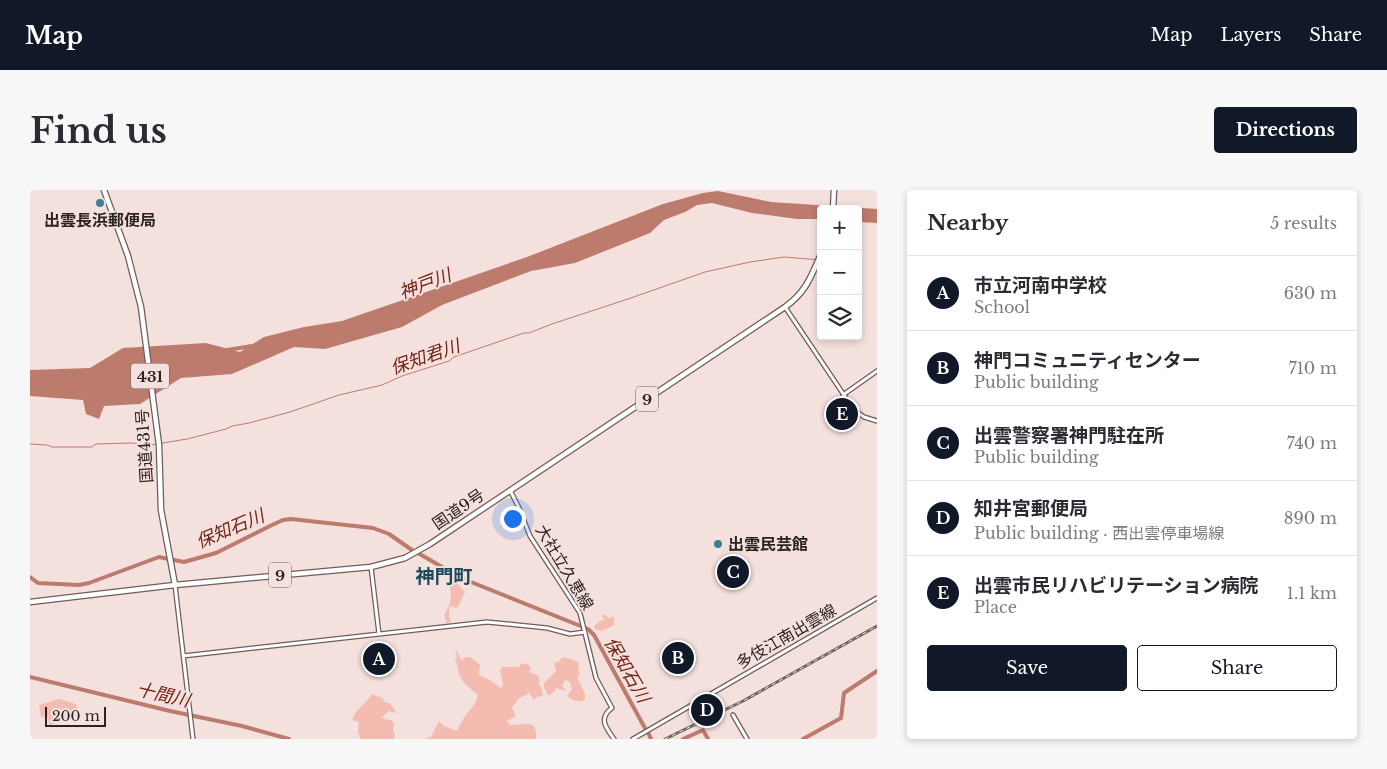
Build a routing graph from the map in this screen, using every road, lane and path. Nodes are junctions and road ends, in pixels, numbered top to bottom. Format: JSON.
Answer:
{"nodes":[{"id":1,"x":104,"y":190,"type":"edge"},
{"id":2,"x":834,"y":190,"type":"edge"},
{"id":3,"x":833,"y":205,"type":"edge"},
{"id":4,"x":817,"y":263,"type":"edge"},
{"id":5,"x":785,"y":308,"type":"junction"},
{"id":6,"x":877,"y":372,"type":"edge"},
{"id":7,"x":843,"y":395,"type":"junction"},
{"id":8,"x":877,"y":421,"type":"edge"},
{"id":9,"x":510,"y":490,"type":"junction"},
{"id":10,"x":371,"y":567,"type":"junction"},
{"id":11,"x":174,"y":585,"type":"junction"},
{"id":12,"x":877,"y":598,"type":"edge"},
{"id":13,"x":30,"y":602,"type":"edge"},
{"id":14,"x":585,"y":629,"type":"junction"},
{"id":15,"x":379,"y":634,"type":"junction"},
{"id":16,"x":183,"y":656,"type":"junction"},
{"id":17,"x":733,"y":715,"type":"dead end"},
{"id":18,"x":193,"y":739,"type":"edge"},
{"id":19,"x":614,"y":739,"type":"edge"},
{"id":20,"x":633,"y":739,"type":"edge"},
{"id":21,"x":747,"y":739,"type":"edge"}],
"edges":[{"from":1,"to":11,"type":"highway","name":"国道431号","number":"431"},
{"from":2,"to":3,"type":"highway"},
{"from":4,"to":5,"type":"highway","name":"国道9号","number":"9"},
{"from":5,"to":7,"type":"main road"},
{"from":5,"to":9,"type":"highway","name":"国道9号","number":"9"},
{"from":6,"to":7,"type":"main road"},
{"from":7,"to":8,"type":"main road"},
{"from":9,"to":10,"type":"highway","name":"国道9号","number":"9"},
{"from":9,"to":14,"type":"main road","name":"大社立久恵線"},
{"from":10,"to":11,"type":"highway","name":"国道9号","number":"9"},
{"from":10,"to":15,"type":"main road"},
{"from":11,"to":13,"type":"highway","name":"国道9号","number":"9"},
{"from":11,"to":16,"type":"main road"},
{"from":12,"to":20,"type":"main road","name":"多伎江南出雲線"},
{"from":14,"to":15,"type":"main road"},
{"from":14,"to":19,"type":"main road","name":"大社立久恵線"},
{"from":15,"to":16,"type":"main road"},
{"from":16,"to":18,"type":"main road"},
{"from":17,"to":21,"type":"main road"}]}
